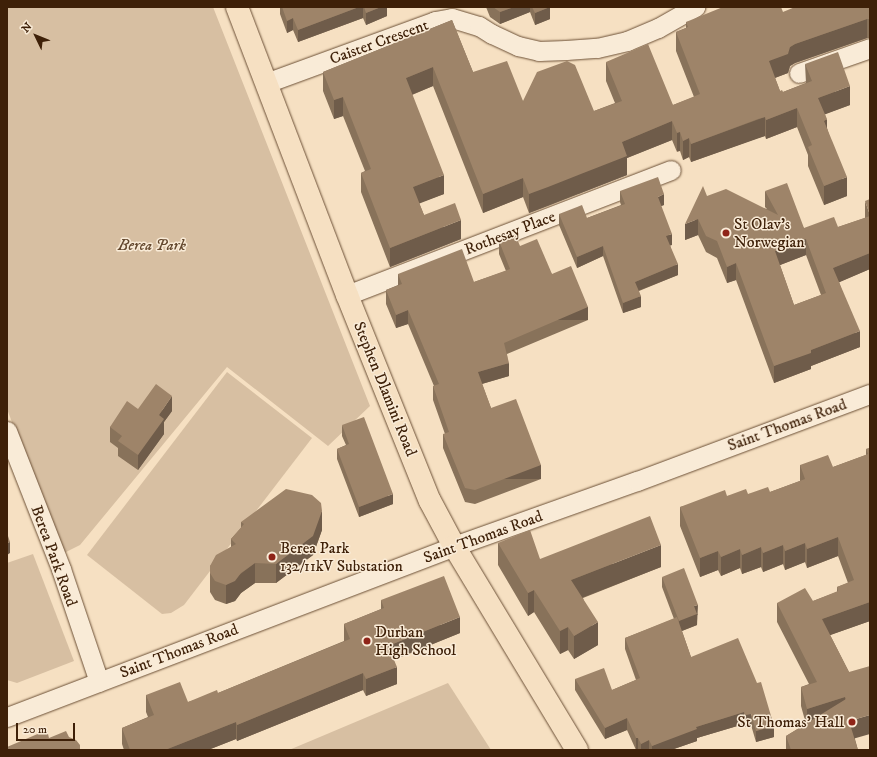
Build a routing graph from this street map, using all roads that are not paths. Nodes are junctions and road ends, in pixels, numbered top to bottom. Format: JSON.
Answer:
{"nodes":[{"id":1,"x":237,"y":7,"type":"edge"},
{"id":2,"x":695,"y":7,"type":"edge"},
{"id":3,"x":870,"y":48,"type":"edge"},
{"id":4,"x":799,"y":73,"type":"dead end"},
{"id":5,"x":266,"y":83,"type":"junction"},
{"id":6,"x":671,"y":170,"type":"dead end"},
{"id":7,"x":348,"y":295,"type":"junction"},
{"id":8,"x":870,"y":394,"type":"edge"},
{"id":9,"x":7,"y":431,"type":"edge"},
{"id":10,"x":454,"y":546,"type":"junction"},
{"id":11,"x":99,"y":682,"type":"junction"},
{"id":12,"x":7,"y":717,"type":"edge"},
{"id":13,"x":577,"y":750,"type":"edge"}],
"edges":[{"from":1,"to":5,"type":"main road","name":"Stephen Dlamini Road"},
{"from":2,"to":5,"type":"street","name":"Caister Crescent"},
{"from":3,"to":4,"type":"street"},
{"from":5,"to":7,"type":"main road","name":"Stephen Dlamini Road"},
{"from":6,"to":7,"type":"street","name":"Rothesay Place"},
{"from":7,"to":10,"type":"main road","name":"Stephen Dlamini Road"},
{"from":8,"to":10,"type":"street","name":"Saint Thomas Road"},
{"from":9,"to":11,"type":"street","name":"Berea Park Road"},
{"from":10,"to":11,"type":"street","name":"Saint Thomas Road"},
{"from":10,"to":13,"type":"main road","name":"Stephen Dlamini Road"},
{"from":11,"to":12,"type":"street","name":"Saint Thomas Road"}]}
